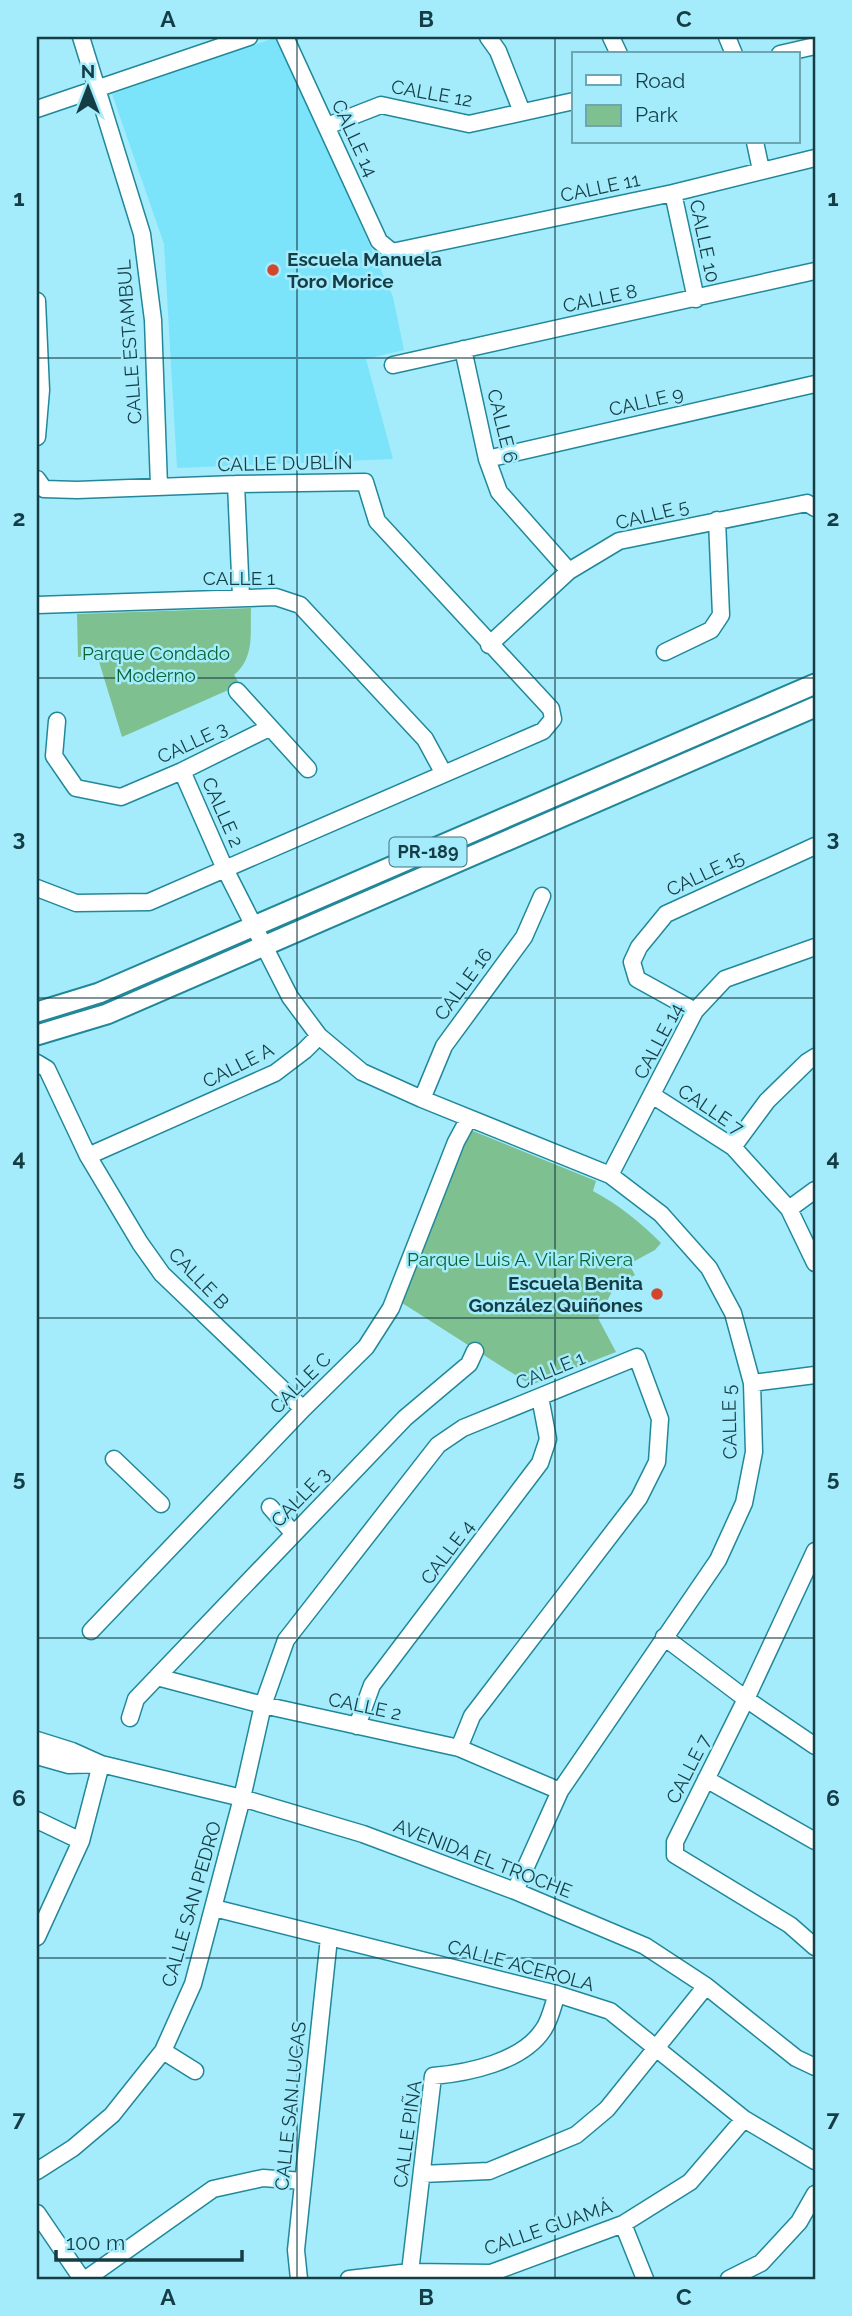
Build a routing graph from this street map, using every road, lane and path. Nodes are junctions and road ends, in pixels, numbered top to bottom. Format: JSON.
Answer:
{"nodes":[{"id":1,"x":81,"y":37,"type":"edge"},
{"id":2,"x":249,"y":37,"type":"edge"},
{"id":3,"x":285,"y":37,"type":"edge"},
{"id":4,"x":488,"y":37,"type":"edge"},
{"id":5,"x":815,"y":46,"type":"edge"},
{"id":6,"x":789,"y":52,"type":"edge"},
{"id":7,"x":99,"y":88,"type":"junction"},
{"id":8,"x":572,"y":101,"type":"edge"},
{"id":9,"x":37,"y":109,"type":"edge"},
{"id":10,"x":522,"y":112,"type":"junction"},
{"id":11,"x":327,"y":126,"type":"junction"},
{"id":12,"x":755,"y":144,"type":"edge"},
{"id":13,"x":815,"y":158,"type":"edge"},
{"id":14,"x":761,"y":170,"type":"junction"},
{"id":15,"x":673,"y":193,"type":"junction"},
{"id":16,"x":393,"y":251,"type":"joint"},
{"id":17,"x":815,"y":271,"type":"edge"},
{"id":18,"x":696,"y":299,"type":"junction"},
{"id":19,"x":37,"y":302,"type":"edge"},
{"id":20,"x":463,"y":349,"type":"junction"},
{"id":21,"x":393,"y":365,"type":"dead end"},
{"id":22,"x":815,"y":384,"type":"edge"},
{"id":23,"x":37,"y":438,"type":"edge"},
{"id":24,"x":487,"y":459,"type":"junction"},
{"id":25,"x":37,"y":479,"type":"edge"},
{"id":26,"x":236,"y":484,"type":"junction"},
{"id":27,"x":159,"y":486,"type":"junction"},
{"id":28,"x":815,"y":508,"type":"edge"},
{"id":29,"x":717,"y":520,"type":"junction"},
{"id":30,"x":569,"y":571,"type":"junction"},
{"id":31,"x":241,"y":597,"type":"junction"},
{"id":32,"x":37,"y":605,"type":"edge"},
{"id":33,"x":489,"y":645,"type":"junction"},
{"id":34,"x":665,"y":652,"type":"dead end"},
{"id":35,"x":815,"y":684,"type":"edge"},
{"id":36,"x":237,"y":691,"type":"dead end"},
{"id":37,"x":815,"y":707,"type":"edge"},
{"id":38,"x":57,"y":721,"type":"dead end"},
{"id":39,"x":270,"y":728,"type":"junction"},
{"id":40,"x":308,"y":769,"type":"dead end"},
{"id":41,"x":182,"y":771,"type":"junction"},
{"id":42,"x":444,"y":774,"type":"junction"},
{"id":43,"x":815,"y":846,"type":"edge"},
{"id":44,"x":225,"y":869,"type":"junction"},
{"id":45,"x":37,"y":888,"type":"edge"},
{"id":46,"x":542,"y":896,"type":"dead end"},
{"id":47,"x":255,"y":927,"type":"junction"},
{"id":48,"x":265,"y":947,"type":"junction"},
{"id":49,"x":815,"y":947,"type":"edge"},
{"id":50,"x":695,"y":1011,"type":"junction"},
{"id":51,"x":37,"y":1012,"type":"edge"},
{"id":52,"x":37,"y":1035,"type":"edge"},
{"id":53,"x":319,"y":1036,"type":"junction"},
{"id":54,"x":815,"y":1057,"type":"edge"},
{"id":55,"x":37,"y":1063,"type":"edge"},
{"id":56,"x":652,"y":1095,"type":"junction"},
{"id":57,"x":422,"y":1099,"type":"junction"},
{"id":58,"x":469,"y":1118,"type":"junction"},
{"id":59,"x":733,"y":1147,"type":"junction"},
{"id":60,"x":88,"y":1156,"type":"junction"},
{"id":61,"x":610,"y":1175,"type":"junction"},
{"id":62,"x":815,"y":1190,"type":"edge"},
{"id":63,"x":789,"y":1209,"type":"junction"},
{"id":64,"x":815,"y":1263,"type":"edge"},
{"id":65,"x":475,"y":1350,"type":"dead end"},
{"id":66,"x":815,"y":1375,"type":"edge"},
{"id":67,"x":752,"y":1383,"type":"junction"},
{"id":68,"x":540,"y":1397,"type":"junction"},
{"id":69,"x":303,"y":1409,"type":"junction"},
{"id":70,"x":114,"y":1459,"type":"dead end"},
{"id":71,"x":161,"y":1504,"type":"dead end"},
{"id":72,"x":270,"y":1507,"type":"dead end"},
{"id":73,"x":294,"y":1534,"type":"junction"},
{"id":74,"x":815,"y":1551,"type":"edge"},
{"id":75,"x":91,"y":1632,"type":"dead end"},
{"id":76,"x":664,"y":1637,"type":"junction"},
{"id":77,"x":157,"y":1677,"type":"junction"},
{"id":78,"x":746,"y":1699,"type":"junction"},
{"id":79,"x":263,"y":1705,"type":"junction"},
{"id":80,"x":130,"y":1718,"type":"dead end"},
{"id":81,"x":357,"y":1726,"type":"junction"},
{"id":82,"x":37,"y":1740,"type":"edge"},
{"id":83,"x":815,"y":1746,"type":"edge"},
{"id":84,"x":459,"y":1748,"type":"junction"},
{"id":85,"x":37,"y":1756,"type":"edge"},
{"id":86,"x":101,"y":1764,"type":"junction"},
{"id":87,"x":706,"y":1779,"type":"junction"},
{"id":88,"x":560,"y":1791,"type":"junction"},
{"id":89,"x":242,"y":1798,"type":"junction"},
{"id":90,"x":37,"y":1820,"type":"edge"},
{"id":91,"x":81,"y":1841,"type":"junction"},
{"id":92,"x":815,"y":1841,"type":"edge"},
{"id":93,"x":515,"y":1891,"type":"junction"},
{"id":94,"x":214,"y":1908,"type":"junction"},
{"id":95,"x":37,"y":1937,"type":"edge"},
{"id":96,"x":329,"y":1938,"type":"junction"},
{"id":97,"x":815,"y":1947,"type":"edge"},
{"id":98,"x":706,"y":1986,"type":"junction"},
{"id":99,"x":557,"y":1994,"type":"junction"},
{"id":100,"x":657,"y":2047,"type":"junction"},
{"id":101,"x":163,"y":2051,"type":"junction"},
{"id":102,"x":815,"y":2067,"type":"edge"},
{"id":103,"x":195,"y":2071,"type":"dead end"},
{"id":104,"x":744,"y":2119,"type":"junction"},
{"id":105,"x":815,"y":2161,"type":"edge"},
{"id":106,"x":37,"y":2171,"type":"edge"},
{"id":107,"x":422,"y":2174,"type":"junction"},
{"id":108,"x":303,"y":2181,"type":"junction"},
{"id":109,"x":815,"y":2193,"type":"edge"},
{"id":110,"x":37,"y":2214,"type":"edge"},
{"id":111,"x":623,"y":2224,"type":"junction"},
{"id":112,"x":410,"y":2272,"type":"junction"},
{"id":113,"x":84,"y":2279,"type":"edge"},
{"id":114,"x":299,"y":2279,"type":"edge"},
{"id":115,"x":349,"y":2279,"type":"edge"},
{"id":116,"x":645,"y":2279,"type":"edge"},
{"id":117,"x":729,"y":2279,"type":"edge"}],
"edges":[{"from":1,"to":7,"type":"street","name":"CALLE ESTAMBUL"},
{"from":2,"to":7,"type":"street"},
{"from":3,"to":11,"type":"street","name":"CALLE 14"},
{"from":4,"to":10,"type":"street"},
{"from":5,"to":6,"type":"street"},
{"from":7,"to":9,"type":"street"},
{"from":7,"to":27,"type":"street","name":"CALLE ESTAMBUL"},
{"from":8,"to":10,"type":"street","name":"CALLE 12"},
{"from":10,"to":11,"type":"street","name":"CALLE 12"},
{"from":11,"to":16,"type":"street","name":"CALLE 14"},
{"from":12,"to":14,"type":"street"},
{"from":13,"to":14,"type":"street","name":"CALLE 11"},
{"from":14,"to":15,"type":"street","name":"CALLE 11"},
{"from":15,"to":16,"type":"street","name":"CALLE 11"},
{"from":15,"to":18,"type":"street","name":"CALLE 10"},
{"from":17,"to":18,"type":"street","name":"CALLE 8"},
{"from":18,"to":20,"type":"street","name":"CALLE 8"},
{"from":19,"to":23,"type":"street"},
{"from":20,"to":21,"type":"street","name":"CALLE 8"},
{"from":20,"to":24,"type":"street","name":"CALLE 6"},
{"from":22,"to":24,"type":"street","name":"CALLE 9"},
{"from":24,"to":30,"type":"street","name":"CALLE 6"},
{"from":25,"to":27,"type":"street","name":"CALLE DUBLÍN"},
{"from":26,"to":27,"type":"street","name":"CALLE DUBLÍN"},
{"from":26,"to":31,"type":"street"},
{"from":26,"to":33,"type":"street","name":"CALLE DUBLÍN"},
{"from":28,"to":29,"type":"street","name":"CALLE 5"},
{"from":29,"to":30,"type":"street","name":"CALLE 5"},
{"from":29,"to":34,"type":"street"},
{"from":30,"to":33,"type":"street","name":"CALLE 5"},
{"from":31,"to":32,"type":"street","name":"CALLE 1"},
{"from":31,"to":42,"type":"street","name":"CALLE 1"},
{"from":33,"to":42,"type":"street","name":"CALLE DUBLÍN"},
{"from":35,"to":47,"type":"main road","number":"PR-189"},
{"from":36,"to":39,"type":"street"},
{"from":37,"to":48,"type":"main road","number":"PR-189"},
{"from":38,"to":41,"type":"street","name":"CALLE 3"},
{"from":39,"to":40,"type":"street"},
{"from":39,"to":41,"type":"street","name":"CALLE 3"},
{"from":41,"to":44,"type":"street","name":"CALLE 2"},
{"from":42,"to":44,"type":"street"},
{"from":43,"to":50,"type":"street","name":"CALLE 15"},
{"from":44,"to":45,"type":"street"},
{"from":44,"to":47,"type":"street"},
{"from":46,"to":57,"type":"street","name":"CALLE 16"},
{"from":47,"to":48,"type":"street"},
{"from":47,"to":51,"type":"main road","number":"PR-189"},
{"from":48,"to":52,"type":"main road","number":"PR-189"},
{"from":48,"to":53,"type":"street"},
{"from":49,"to":50,"type":"street","name":"CALLE 14"},
{"from":50,"to":56,"type":"street","name":"CALLE 14"},
{"from":53,"to":57,"type":"street"},
{"from":53,"to":60,"type":"street","name":"CALLE A"},
{"from":54,"to":59,"type":"street"},
{"from":55,"to":60,"type":"street","name":"CALLE B"},
{"from":56,"to":59,"type":"street","name":"CALLE 7"},
{"from":56,"to":61,"type":"street","name":"CALLE 14"},
{"from":57,"to":58,"type":"street"},
{"from":58,"to":61,"type":"street","name":"CALLE 5"},
{"from":58,"to":69,"type":"street","name":"CALLE C"},
{"from":59,"to":63,"type":"street","name":"CALLE 7"},
{"from":60,"to":69,"type":"street","name":"CALLE B"},
{"from":61,"to":67,"type":"street","name":"CALLE 5"},
{"from":62,"to":63,"type":"street"},
{"from":63,"to":64,"type":"street","name":"CALLE 7"},
{"from":65,"to":73,"type":"street","name":"CALLE 3"},
{"from":66,"to":67,"type":"street"},
{"from":67,"to":76,"type":"street","name":"CALLE 5"},
{"from":68,"to":79,"type":"street","name":"CALLE 1"},
{"from":68,"to":81,"type":"street","name":"CALLE 4"},
{"from":68,"to":84,"type":"street","name":"CALLE 1"},
{"from":69,"to":75,"type":"street","name":"CALLE C"},
{"from":70,"to":71,"type":"street"},
{"from":72,"to":73,"type":"street"},
{"from":73,"to":77,"type":"street","name":"CALLE 3"},
{"from":74,"to":78,"type":"street","name":"CALLE 7"},
{"from":76,"to":78,"type":"street"},
{"from":76,"to":88,"type":"street","name":"CALLE 5"},
{"from":77,"to":79,"type":"street","name":"CALLE 2"},
{"from":77,"to":80,"type":"street","name":"CALLE 3"},
{"from":78,"to":83,"type":"street"},
{"from":78,"to":87,"type":"street","name":"CALLE 7"},
{"from":79,"to":81,"type":"street","name":"CALLE 2"},
{"from":79,"to":89,"type":"street","name":"CALLE 1"},
{"from":81,"to":84,"type":"street","name":"CALLE 2"},
{"from":82,"to":86,"type":"street","name":"AVENIDA EL TROCHE"},
{"from":84,"to":88,"type":"street","name":"CALLE 2"},
{"from":85,"to":86,"type":"street","name":"AVENIDA EL TROCHE"},
{"from":86,"to":89,"type":"street","name":"AVENIDA EL TROCHE"},
{"from":86,"to":91,"type":"street"},
{"from":87,"to":92,"type":"street"},
{"from":87,"to":97,"type":"street","name":"CALLE 7"},
{"from":88,"to":93,"type":"street","name":"CALLE 5"},
{"from":89,"to":93,"type":"street","name":"AVENIDA EL TROCHE"},
{"from":89,"to":94,"type":"street","name":"CALLE SAN PEDRO"},
{"from":90,"to":91,"type":"street"},
{"from":91,"to":95,"type":"street"},
{"from":93,"to":98,"type":"street","name":"AVENIDA EL TROCHE"},
{"from":94,"to":96,"type":"street","name":"CALLE ACEROLA"},
{"from":94,"to":101,"type":"street","name":"CALLE SAN PEDRO"},
{"from":96,"to":99,"type":"street","name":"CALLE ACEROLA"},
{"from":96,"to":108,"type":"street","name":"CALLE SAN LUCAS"},
{"from":98,"to":100,"type":"street"},
{"from":98,"to":102,"type":"street","name":"AVENIDA EL TROCHE"},
{"from":99,"to":100,"type":"street","name":"CALLE ACEROLA"},
{"from":99,"to":107,"type":"street","name":"CALLE PIÑA"},
{"from":100,"to":104,"type":"street","name":"CALLE ACEROLA"},
{"from":100,"to":107,"type":"street"},
{"from":101,"to":103,"type":"street"},
{"from":101,"to":106,"type":"street","name":"CALLE SAN PEDRO"},
{"from":104,"to":105,"type":"street","name":"CALLE ACEROLA"},
{"from":104,"to":111,"type":"street","name":"CALLE GUAMÁ"},
{"from":107,"to":112,"type":"street","name":"CALLE PIÑA"},
{"from":108,"to":113,"type":"street"},
{"from":108,"to":114,"type":"street","name":"CALLE SAN LUCAS"},
{"from":109,"to":117,"type":"street"},
{"from":110,"to":113,"type":"street"},
{"from":111,"to":112,"type":"street","name":"CALLE GUAMÁ"},
{"from":111,"to":116,"type":"street"},
{"from":112,"to":115,"type":"street","name":"CALLE GUAMÁ"}]}
